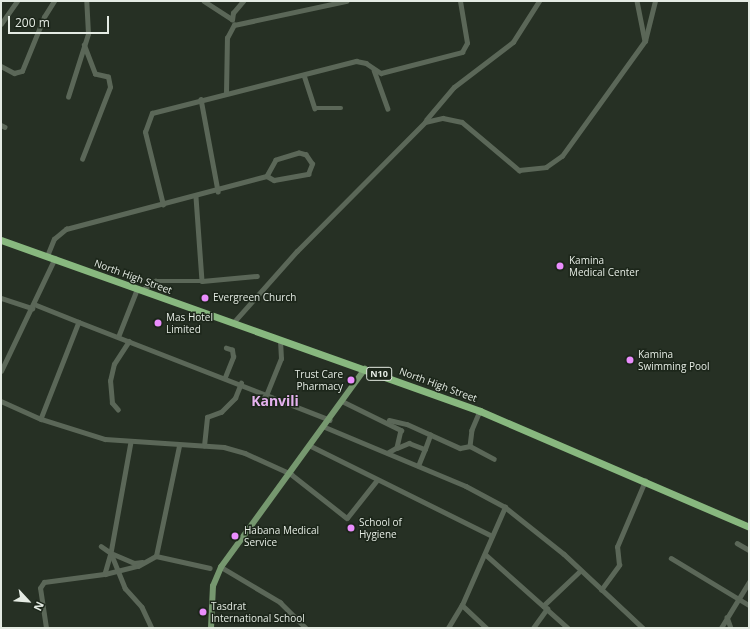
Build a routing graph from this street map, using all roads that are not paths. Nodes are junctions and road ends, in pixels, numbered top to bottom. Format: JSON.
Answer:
{"nodes":[{"id":1,"x":17,"y":1,"type":"edge"},
{"id":2,"x":54,"y":1,"type":"edge"},
{"id":3,"x":86,"y":1,"type":"edge"},
{"id":4,"x":204,"y":1,"type":"edge"},
{"id":5,"x":243,"y":1,"type":"edge"},
{"id":6,"x":346,"y":1,"type":"edge"},
{"id":7,"x":460,"y":1,"type":"edge"},
{"id":8,"x":540,"y":1,"type":"edge"},
{"id":9,"x":637,"y":1,"type":"edge"},
{"id":10,"x":655,"y":1,"type":"edge"},
{"id":11,"x":328,"y":3,"type":"edge"},
{"id":12,"x":232,"y":18,"type":"junction"},
{"id":13,"x":1,"y":24,"type":"edge"},
{"id":14,"x":234,"y":25,"type":"junction"},
{"id":15,"x":645,"y":41,"type":"junction"},
{"id":16,"x":84,"y":45,"type":"junction"},
{"id":17,"x":1,"y":66,"type":"edge"},
{"id":18,"x":374,"y":70,"type":"junction"},
{"id":19,"x":304,"y":75,"type":"junction"},
{"id":20,"x":226,"y":93,"type":"junction"},
{"id":21,"x":68,"y":98,"type":"dead end"},
{"id":22,"x":201,"y":99,"type":"junction"},
{"id":23,"x":341,"y":108,"type":"dead end"},
{"id":24,"x":388,"y":109,"type":"dead end"},
{"id":25,"x":425,"y":122,"type":"junction"},
{"id":26,"x":82,"y":159,"type":"dead end"},
{"id":27,"x":267,"y":176,"type":"junction"},
{"id":28,"x":218,"y":191,"type":"junction"},
{"id":29,"x":196,"y":197,"type":"junction"},
{"id":30,"x":162,"y":205,"type":"junction"},
{"id":31,"x":1,"y":240,"type":"edge"},
{"id":32,"x":47,"y":256,"type":"junction"},
{"id":33,"x":55,"y":258,"type":"junction"},
{"id":34,"x":257,"y":276,"type":"dead end"},
{"id":35,"x":202,"y":281,"type":"junction"},
{"id":36,"x":140,"y":289,"type":"junction"},
{"id":37,"x":1,"y":298,"type":"edge"},
{"id":38,"x":33,"y":306,"type":"junction"},
{"id":39,"x":78,"y":322,"type":"junction"},
{"id":40,"x":233,"y":324,"type":"junction"},
{"id":41,"x":118,"y":337,"type":"junction"},
{"id":42,"x":280,"y":340,"type":"junction"},
{"id":43,"x":129,"y":341,"type":"junction"},
{"id":44,"x":226,"y":348,"type":"dead end"},
{"id":45,"x":364,"y":369,"type":"junction"},
{"id":46,"x":1,"y":371,"type":"edge"},
{"id":47,"x":225,"y":377,"type":"junction"},
{"id":48,"x":241,"y":383,"type":"junction"},
{"id":49,"x":266,"y":393,"type":"junction"},
{"id":50,"x":1,"y":401,"type":"edge"},
{"id":51,"x":344,"y":402,"type":"junction"},
{"id":52,"x":118,"y":410,"type":"dead end"},
{"id":53,"x":480,"y":411,"type":"junction"},
{"id":54,"x":41,"y":419,"type":"junction"},
{"id":55,"x":384,"y":419,"type":"junction"},
{"id":56,"x":330,"y":420,"type":"junction"},
{"id":57,"x":325,"y":427,"type":"junction"},
{"id":58,"x":430,"y":435,"type":"junction"},
{"id":59,"x":131,"y":442,"type":"junction"},
{"id":60,"x":179,"y":446,"type":"junction"},
{"id":61,"x":204,"y":446,"type":"junction"},
{"id":62,"x":311,"y":446,"type":"junction"},
{"id":63,"x":470,"y":446,"type":"junction"},
{"id":64,"x":397,"y":448,"type":"junction"},
{"id":65,"x":425,"y":449,"type":"junction"},
{"id":66,"x":388,"y":453,"type":"junction"},
{"id":67,"x":494,"y":459,"type":"dead end"},
{"id":68,"x":418,"y":466,"type":"junction"},
{"id":69,"x":291,"y":474,"type":"junction"},
{"id":70,"x":377,"y":480,"type":"junction"},
{"id":71,"x":645,"y":481,"type":"junction"},
{"id":72,"x":505,"y":507,"type":"junction"},
{"id":73,"x":749,"y":527,"type":"edge"},
{"id":74,"x":492,"y":536,"type":"junction"},
{"id":75,"x":737,"y":543,"type":"dead end"},
{"id":76,"x":101,"y":546,"type":"dead end"},
{"id":77,"x":749,"y":550,"type":"edge"},
{"id":78,"x":111,"y":554,"type":"junction"},
{"id":79,"x":484,"y":554,"type":"junction"},
{"id":80,"x":156,"y":556,"type":"junction"},
{"id":81,"x":671,"y":558,"type":"dead end"},
{"id":82,"x":148,"y":562,"type":"junction"},
{"id":83,"x":221,"y":567,"type":"junction"},
{"id":84,"x":210,"y":568,"type":"dead end"},
{"id":85,"x":116,"y":570,"type":"junction"},
{"id":86,"x":580,"y":571,"type":"junction"},
{"id":87,"x":106,"y":574,"type":"junction"},
{"id":88,"x":749,"y":582,"type":"edge"},
{"id":89,"x":601,"y":590,"type":"junction"},
{"id":90,"x":740,"y":599,"type":"junction"},
{"id":91,"x":462,"y":605,"type":"junction"},
{"id":92,"x":749,"y":605,"type":"edge"},
{"id":93,"x":545,"y":607,"type":"junction"},
{"id":94,"x":727,"y":617,"type":"junction"},
{"id":95,"x":638,"y":623,"type":"junction"},
{"id":96,"x":46,"y":628,"type":"edge"},
{"id":97,"x":152,"y":628,"type":"edge"},
{"id":98,"x":211,"y":628,"type":"edge"},
{"id":99,"x":306,"y":628,"type":"edge"},
{"id":100,"x":448,"y":628,"type":"edge"},
{"id":101,"x":487,"y":628,"type":"edge"},
{"id":102,"x":533,"y":628,"type":"edge"},
{"id":103,"x":568,"y":628,"type":"edge"},
{"id":104,"x":633,"y":628,"type":"edge"},
{"id":105,"x":643,"y":628,"type":"edge"},
{"id":106,"x":721,"y":628,"type":"edge"},
{"id":107,"x":731,"y":628,"type":"edge"}],
"edges":[{"from":1,"to":13,"type":"street"},
{"from":2,"to":17,"type":"street"},
{"from":3,"to":16,"type":"street"},
{"from":4,"to":12,"type":"street"},
{"from":5,"to":12,"type":"street"},
{"from":6,"to":11,"type":"street"},
{"from":7,"to":18,"type":"street"},
{"from":8,"to":25,"type":"street"},
{"from":9,"to":15,"type":"street"},
{"from":10,"to":15,"type":"street"},
{"from":11,"to":14,"type":"street"},
{"from":12,"to":14,"type":"street"},
{"from":14,"to":20,"type":"street"},
{"from":15,"to":25,"type":"street"},
{"from":16,"to":21,"type":"street"},
{"from":16,"to":26,"type":"street"},
{"from":18,"to":19,"type":"street"},
{"from":18,"to":24,"type":"street"},
{"from":19,"to":20,"type":"street"},
{"from":19,"to":23,"type":"street"},
{"from":20,"to":22,"type":"street"},
{"from":22,"to":28,"type":"street"},
{"from":22,"to":30,"type":"street"},
{"from":25,"to":40,"type":"street"},
{"from":27,"to":27,"type":"street"},
{"from":27,"to":28,"type":"street"},
{"from":28,"to":29,"type":"street"},
{"from":29,"to":30,"type":"street"},
{"from":29,"to":35,"type":"street"},
{"from":30,"to":32,"type":"street"},
{"from":31,"to":32,"type":"highway","name":"North High Street","number":"N10"},
{"from":32,"to":33,"type":"highway","name":"North High Street","number":"N10"},
{"from":33,"to":36,"type":"highway","name":"North High Street","number":"N10"},
{"from":33,"to":38,"type":"street"},
{"from":34,"to":35,"type":"street"},
{"from":35,"to":36,"type":"street"},
{"from":36,"to":40,"type":"highway","name":"North High Street","number":"N10"},
{"from":36,"to":41,"type":"street"},
{"from":37,"to":38,"type":"street"},
{"from":38,"to":39,"type":"street"},
{"from":38,"to":46,"type":"street"},
{"from":39,"to":41,"type":"street"},
{"from":39,"to":54,"type":"street"},
{"from":40,"to":42,"type":"highway","name":"North High Street","number":"N10"},
{"from":41,"to":43,"type":"street"},
{"from":42,"to":45,"type":"highway","name":"North High Street","number":"N10"},
{"from":42,"to":49,"type":"street"},
{"from":43,"to":47,"type":"street"},
{"from":43,"to":52,"type":"street"},
{"from":44,"to":47,"type":"street"},
{"from":45,"to":51,"type":"main road"},
{"from":45,"to":53,"type":"highway","name":"North High Street","number":"N10"},
{"from":47,"to":48,"type":"street"},
{"from":48,"to":49,"type":"street"},
{"from":48,"to":61,"type":"street"},
{"from":49,"to":56,"type":"street"},
{"from":50,"to":54,"type":"street"},
{"from":51,"to":55,"type":"street"},
{"from":51,"to":56,"type":"main road"},
{"from":53,"to":63,"type":"street"},
{"from":53,"to":71,"type":"highway","name":"North High Street","number":"N10"},
{"from":54,"to":59,"type":"street"},
{"from":55,"to":58,"type":"street"},
{"from":55,"to":64,"type":"street"},
{"from":56,"to":57,"type":"main road"},
{"from":57,"to":62,"type":"main road"},
{"from":57,"to":66,"type":"street"},
{"from":58,"to":63,"type":"street"},
{"from":58,"to":65,"type":"street"},
{"from":59,"to":60,"type":"street"},
{"from":59,"to":78,"type":"street"},
{"from":60,"to":61,"type":"street"},
{"from":60,"to":80,"type":"street"},
{"from":61,"to":69,"type":"street"},
{"from":62,"to":69,"type":"main road"},
{"from":62,"to":70,"type":"street"},
{"from":63,"to":67,"type":"street"},
{"from":64,"to":65,"type":"street"},
{"from":64,"to":66,"type":"street"},
{"from":65,"to":68,"type":"street"},
{"from":66,"to":68,"type":"street"},
{"from":68,"to":72,"type":"street"},
{"from":69,"to":70,"type":"street"},
{"from":69,"to":83,"type":"main road"},
{"from":70,"to":74,"type":"street"},
{"from":71,"to":73,"type":"highway","name":"North High Street","number":"N10"},
{"from":71,"to":89,"type":"street"},
{"from":72,"to":74,"type":"street"},
{"from":72,"to":86,"type":"street"},
{"from":74,"to":79,"type":"street"},
{"from":75,"to":77,"type":"street"},
{"from":76,"to":78,"type":"street"},
{"from":78,"to":82,"type":"street"},
{"from":78,"to":85,"type":"street"},
{"from":78,"to":87,"type":"street"},
{"from":79,"to":91,"type":"street"},
{"from":79,"to":93,"type":"street"},
{"from":80,"to":82,"type":"street"},
{"from":80,"to":84,"type":"street"},
{"from":81,"to":90,"type":"street"},
{"from":82,"to":85,"type":"street"},
{"from":83,"to":98,"type":"main road"},
{"from":83,"to":99,"type":"street"},
{"from":85,"to":87,"type":"street"},
{"from":85,"to":97,"type":"street"},
{"from":86,"to":89,"type":"street"},
{"from":86,"to":93,"type":"street"},
{"from":87,"to":96,"type":"street"},
{"from":88,"to":90,"type":"street"},
{"from":89,"to":95,"type":"street"},
{"from":90,"to":92,"type":"street"},
{"from":90,"to":94,"type":"street"},
{"from":91,"to":100,"type":"street"},
{"from":91,"to":101,"type":"street"},
{"from":93,"to":102,"type":"street"},
{"from":93,"to":103,"type":"street"},
{"from":94,"to":106,"type":"street"},
{"from":94,"to":107,"type":"street"},
{"from":95,"to":104,"type":"street"},
{"from":95,"to":105,"type":"street"}]}
